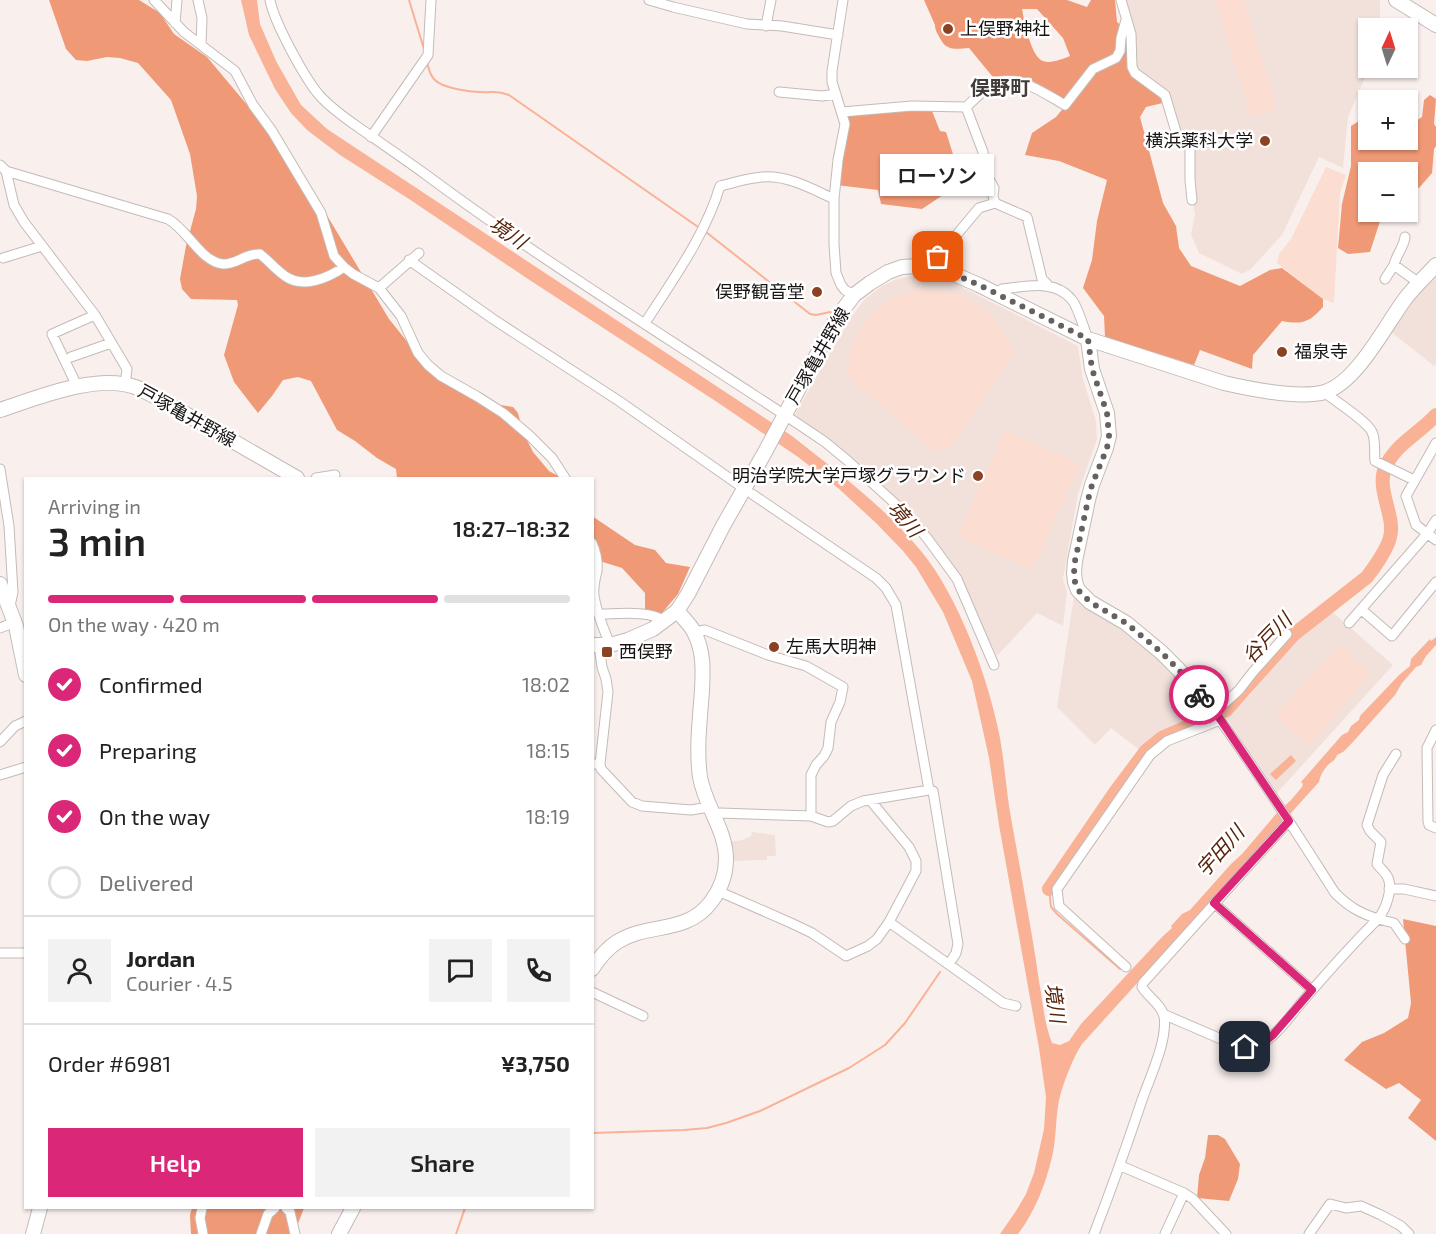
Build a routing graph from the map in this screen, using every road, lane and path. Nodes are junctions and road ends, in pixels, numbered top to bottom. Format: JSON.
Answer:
{"nodes":[{"id":1,"x":154,"y":0,"type":"edge"},
{"id":2,"x":177,"y":0,"type":"edge"},
{"id":3,"x":198,"y":0,"type":"edge"},
{"id":4,"x":270,"y":0,"type":"edge"},
{"id":5,"x":431,"y":0,"type":"edge"},
{"id":6,"x":650,"y":0,"type":"edge"},
{"id":7,"x":771,"y":0,"type":"edge"},
{"id":8,"x":843,"y":0,"type":"edge"},
{"id":9,"x":1121,"y":0,"type":"edge"},
{"id":10,"x":1396,"y":0,"type":"edge"},
{"id":11,"x":1126,"y":20,"type":"junction"},
{"id":12,"x":175,"y":23,"type":"junction"},
{"id":13,"x":1436,"y":25,"type":"edge"},
{"id":14,"x":766,"y":26,"type":"junction"},
{"id":15,"x":838,"y":35,"type":"junction"},
{"id":16,"x":201,"y":45,"type":"junction"},
{"id":17,"x":779,"y":92,"type":"dead end"},
{"id":18,"x":836,"y":94,"type":"junction"},
{"id":19,"x":966,"y":106,"type":"junction"},
{"id":20,"x":842,"y":112,"type":"junction"},
{"id":21,"x":371,"y":137,"type":"junction"},
{"id":22,"x":3,"y":168,"type":"edge"},
{"id":23,"x":834,"y":199,"type":"junction"},
{"id":24,"x":1192,"y":200,"type":"dead end"},
{"id":25,"x":995,"y":203,"type":"junction"},
{"id":26,"x":1405,"y":237,"type":"dead end"},
{"id":27,"x":42,"y":246,"type":"junction"},
{"id":28,"x":419,"y":253,"type":"dead end"},
{"id":29,"x":3,"y":258,"type":"dead end"},
{"id":30,"x":409,"y":260,"type":"junction"},
{"id":31,"x":933,"y":265,"type":"junction"},
{"id":32,"x":1394,"y":265,"type":"junction"},
{"id":33,"x":1436,"y":265,"type":"edge"},
{"id":34,"x":344,"y":267,"type":"junction"},
{"id":35,"x":1384,"y":279,"type":"dead end"},
{"id":36,"x":1419,"y":283,"type":"junction"},
{"id":37,"x":1047,"y":285,"type":"junction"},
{"id":38,"x":379,"y":288,"type":"junction"},
{"id":39,"x":996,"y":293,"type":"junction"},
{"id":40,"x":854,"y":295,"type":"junction"},
{"id":41,"x":95,"y":315,"type":"junction"},
{"id":42,"x":645,"y":323,"type":"junction"},
{"id":43,"x":1088,"y":339,"type":"junction"},
{"id":44,"x":111,"y":343,"type":"junction"},
{"id":45,"x":71,"y":357,"type":"dead end"},
{"id":46,"x":125,"y":385,"type":"junction"},
{"id":47,"x":76,"y":386,"type":"junction"},
{"id":48,"x":1324,"y":392,"type":"junction"},
{"id":49,"x":0,"y":410,"type":"edge"},
{"id":50,"x":784,"y":416,"type":"junction"},
{"id":51,"x":1436,"y":443,"type":"edge"},
{"id":52,"x":0,"y":469,"type":"edge"},
{"id":53,"x":334,"y":475,"type":"dead end"},
{"id":54,"x":295,"y":477,"type":"edge"},
{"id":55,"x":322,"y":477,"type":"edge"},
{"id":56,"x":564,"y":477,"type":"edge"},
{"id":57,"x":1414,"y":480,"type":"junction"},
{"id":58,"x":739,"y":485,"type":"dead end"},
{"id":59,"x":752,"y":494,"type":"dead end"},
{"id":60,"x":1436,"y":520,"type":"edge"},
{"id":61,"x":1427,"y":534,"type":"junction"},
{"id":62,"x":1436,"y":540,"type":"edge"},
{"id":63,"x":594,"y":548,"type":"edge"},
{"id":64,"x":594,"y":581,"type":"edge"},
{"id":65,"x":1436,"y":582,"type":"edge"},
{"id":66,"x":0,"y":584,"type":"edge"},
{"id":67,"x":594,"y":596,"type":"edge"},
{"id":68,"x":1362,"y":609,"type":"junction"},
{"id":69,"x":677,"y":611,"type":"junction"},
{"id":70,"x":599,"y":614,"type":"junction"},
{"id":71,"x":16,"y":621,"type":"edge"},
{"id":72,"x":664,"y":621,"type":"junction"},
{"id":73,"x":1349,"y":623,"type":"dead end"},
{"id":74,"x":0,"y":628,"type":"edge"},
{"id":75,"x":694,"y":632,"type":"junction"},
{"id":76,"x":1287,"y":634,"type":"dead end"},
{"id":77,"x":600,"y":646,"type":"edge"},
{"id":78,"x":24,"y":664,"type":"edge"},
{"id":79,"x":994,"y":665,"type":"dead end"},
{"id":80,"x":1195,"y":690,"type":"joint"},
{"id":81,"x":1217,"y":716,"type":"junction"},
{"id":82,"x":24,"y":722,"type":"edge"},
{"id":83,"x":1436,"y":730,"type":"edge"},
{"id":84,"x":0,"y":742,"type":"edge"},
{"id":85,"x":1396,"y":754,"type":"dead end"},
{"id":86,"x":596,"y":764,"type":"edge"},
{"id":87,"x":24,"y":769,"type":"edge"},
{"id":88,"x":0,"y":775,"type":"edge"},
{"id":89,"x":929,"y":790,"type":"junction"},
{"id":90,"x":870,"y":800,"type":"junction"},
{"id":91,"x":711,"y":811,"type":"junction"},
{"id":92,"x":811,"y":816,"type":"junction"},
{"id":93,"x":1288,"y":820,"type":"junction"},
{"id":94,"x":1436,"y":828,"type":"edge"},
{"id":95,"x":1389,"y":889,"type":"junction"},
{"id":96,"x":718,"y":891,"type":"junction"},
{"id":97,"x":1436,"y":896,"type":"edge"},
{"id":98,"x":1214,"y":903,"type":"junction"},
{"id":99,"x":1378,"y":919,"type":"junction"},
{"id":100,"x":889,"y":922,"type":"junction"},
{"id":101,"x":1405,"y":939,"type":"dead end"},
{"id":102,"x":0,"y":953,"type":"edge"},
{"id":103,"x":24,"y":953,"type":"edge"},
{"id":104,"x":949,"y":964,"type":"junction"},
{"id":105,"x":594,"y":966,"type":"edge"},
{"id":106,"x":1126,"y":967,"type":"dead end"},
{"id":107,"x":1312,"y":990,"type":"junction"},
{"id":108,"x":594,"y":993,"type":"edge"},
{"id":109,"x":1016,"y":1006,"type":"dead end"},
{"id":110,"x":1163,"y":1014,"type":"junction"},
{"id":111,"x":643,"y":1016,"type":"dead end"},
{"id":112,"x":1120,"y":1166,"type":"junction"},
{"id":113,"x":1184,"y":1193,"type":"junction"},
{"id":114,"x":40,"y":1209,"type":"edge"},
{"id":115,"x":202,"y":1209,"type":"edge"},
{"id":116,"x":274,"y":1209,"type":"edge"},
{"id":117,"x":286,"y":1209,"type":"edge"},
{"id":118,"x":352,"y":1209,"type":"edge"},
{"id":119,"x":33,"y":1234,"type":"edge"},
{"id":120,"x":203,"y":1234,"type":"edge"},
{"id":121,"x":261,"y":1234,"type":"edge"},
{"id":122,"x":295,"y":1234,"type":"edge"},
{"id":123,"x":339,"y":1234,"type":"edge"},
{"id":124,"x":1094,"y":1234,"type":"edge"},
{"id":125,"x":1166,"y":1234,"type":"edge"},
{"id":126,"x":1226,"y":1234,"type":"edge"},
{"id":127,"x":1309,"y":1234,"type":"edge"},
{"id":128,"x":1409,"y":1234,"type":"edge"}],
"edges":[{"from":1,"to":12,"type":"street"},
{"from":2,"to":12,"type":"street"},
{"from":3,"to":16,"type":"street"},
{"from":4,"to":21,"type":"street"},
{"from":5,"to":21,"type":"street"},
{"from":6,"to":14,"type":"street"},
{"from":7,"to":14,"type":"street"},
{"from":8,"to":15,"type":"street"},
{"from":9,"to":11,"type":"street"},
{"from":10,"to":13,"type":"main road"},
{"from":11,"to":19,"type":"street"},
{"from":11,"to":24,"type":"street"},
{"from":12,"to":16,"type":"street"},
{"from":14,"to":15,"type":"street"},
{"from":15,"to":18,"type":"street"},
{"from":16,"to":34,"type":"street"},
{"from":17,"to":18,"type":"street"},
{"from":18,"to":20,"type":"street"},
{"from":19,"to":20,"type":"street"},
{"from":19,"to":25,"type":"street"},
{"from":20,"to":23,"type":"street"},
{"from":21,"to":42,"type":"street"},
{"from":22,"to":27,"type":"street"},
{"from":22,"to":34,"type":"street"},
{"from":23,"to":40,"type":"street"},
{"from":23,"to":42,"type":"street"},
{"from":25,"to":31,"type":"street"},
{"from":25,"to":37,"type":"street"},
{"from":26,"to":32,"type":"street"},
{"from":27,"to":29,"type":"street"},
{"from":27,"to":41,"type":"street"},
{"from":28,"to":30,"type":"street"},
{"from":30,"to":38,"type":"street"},
{"from":30,"to":58,"type":"street"},
{"from":31,"to":39,"type":"main road","name":"戸塚亀井野線"},
{"from":31,"to":40,"type":"main road","name":"戸塚亀井野線"},
{"from":32,"to":35,"type":"street"},
{"from":32,"to":36,"type":"street"},
{"from":33,"to":36,"type":"main road","name":"戸塚亀井野線"},
{"from":34,"to":38,"type":"street"},
{"from":36,"to":48,"type":"main road","name":"戸塚亀井野線"},
{"from":37,"to":39,"type":"street"},
{"from":37,"to":43,"type":"street"},
{"from":38,"to":56,"type":"street"},
{"from":39,"to":43,"type":"main road","name":"戸塚亀井野線"},
{"from":40,"to":50,"type":"main road","name":"戸塚亀井野線"},
{"from":41,"to":44,"type":"street"},
{"from":41,"to":47,"type":"street"},
{"from":42,"to":50,"type":"street"},
{"from":43,"to":48,"type":"main road","name":"戸塚亀井野線"},
{"from":43,"to":80,"type":"main road"},
{"from":44,"to":45,"type":"street"},
{"from":44,"to":46,"type":"street"},
{"from":46,"to":47,"type":"main road","name":"戸塚亀井野線"},
{"from":46,"to":54,"type":"main road","name":"戸塚亀井野線"},
{"from":47,"to":49,"type":"main road","name":"戸塚亀井野線"},
{"from":48,"to":57,"type":"street"},
{"from":50,"to":69,"type":"main road","name":"戸塚亀井野線"},
{"from":50,"to":79,"type":"street"},
{"from":51,"to":57,"type":"street"},
{"from":52,"to":71,"type":"street"},
{"from":53,"to":55,"type":"street"},
{"from":57,"to":61,"type":"street"},
{"from":59,"to":89,"type":"street"},
{"from":60,"to":61,"type":"street"},
{"from":61,"to":62,"type":"street"},
{"from":61,"to":68,"type":"street"},
{"from":63,"to":64,"type":"street"},
{"from":65,"to":68,"type":"street"},
{"from":66,"to":71,"type":"main road"},
{"from":67,"to":70,"type":"street"},
{"from":68,"to":73,"type":"street"},
{"from":69,"to":72,"type":"main road","name":"戸塚亀井野線"},
{"from":69,"to":75,"type":"main road"},
{"from":70,"to":72,"type":"street"},
{"from":70,"to":77,"type":"street"},
{"from":71,"to":74,"type":"street"},
{"from":71,"to":78,"type":"main road"},
{"from":72,"to":77,"type":"main road","name":"戸塚亀井野線"},
{"from":75,"to":91,"type":"main road"},
{"from":75,"to":92,"type":"street"},
{"from":76,"to":81,"type":"street"},
{"from":77,"to":86,"type":"street"},
{"from":80,"to":81,"type":"street"},
{"from":81,"to":93,"type":"street"},
{"from":81,"to":106,"type":"street"},
{"from":82,"to":84,"type":"street"},
{"from":83,"to":94,"type":"street"},
{"from":85,"to":95,"type":"street"},
{"from":86,"to":91,"type":"street"},
{"from":87,"to":88,"type":"street"},
{"from":89,"to":90,"type":"street"},
{"from":89,"to":104,"type":"street"},
{"from":90,"to":92,"type":"street"},
{"from":90,"to":100,"type":"street"},
{"from":91,"to":92,"type":"street"},
{"from":91,"to":96,"type":"main road"},
{"from":93,"to":98,"type":"street"},
{"from":93,"to":99,"type":"street"},
{"from":95,"to":97,"type":"street"},
{"from":95,"to":99,"type":"street"},
{"from":96,"to":100,"type":"street"},
{"from":96,"to":105,"type":"main road"},
{"from":98,"to":107,"type":"street"},
{"from":98,"to":110,"type":"street"},
{"from":99,"to":101,"type":"street"},
{"from":99,"to":107,"type":"street"},
{"from":100,"to":104,"type":"street"},
{"from":102,"to":103,"type":"street"},
{"from":104,"to":109,"type":"street"},
{"from":107,"to":110,"type":"street"},
{"from":108,"to":111,"type":"street"},
{"from":110,"to":112,"type":"street"},
{"from":112,"to":113,"type":"street"},
{"from":112,"to":124,"type":"street"},
{"from":113,"to":125,"type":"street"},
{"from":113,"to":126,"type":"street"},
{"from":114,"to":119,"type":"main road"},
{"from":115,"to":120,"type":"street"},
{"from":116,"to":121,"type":"street"},
{"from":117,"to":122,"type":"street"},
{"from":118,"to":123,"type":"main road"},
{"from":127,"to":128,"type":"street"}]}
